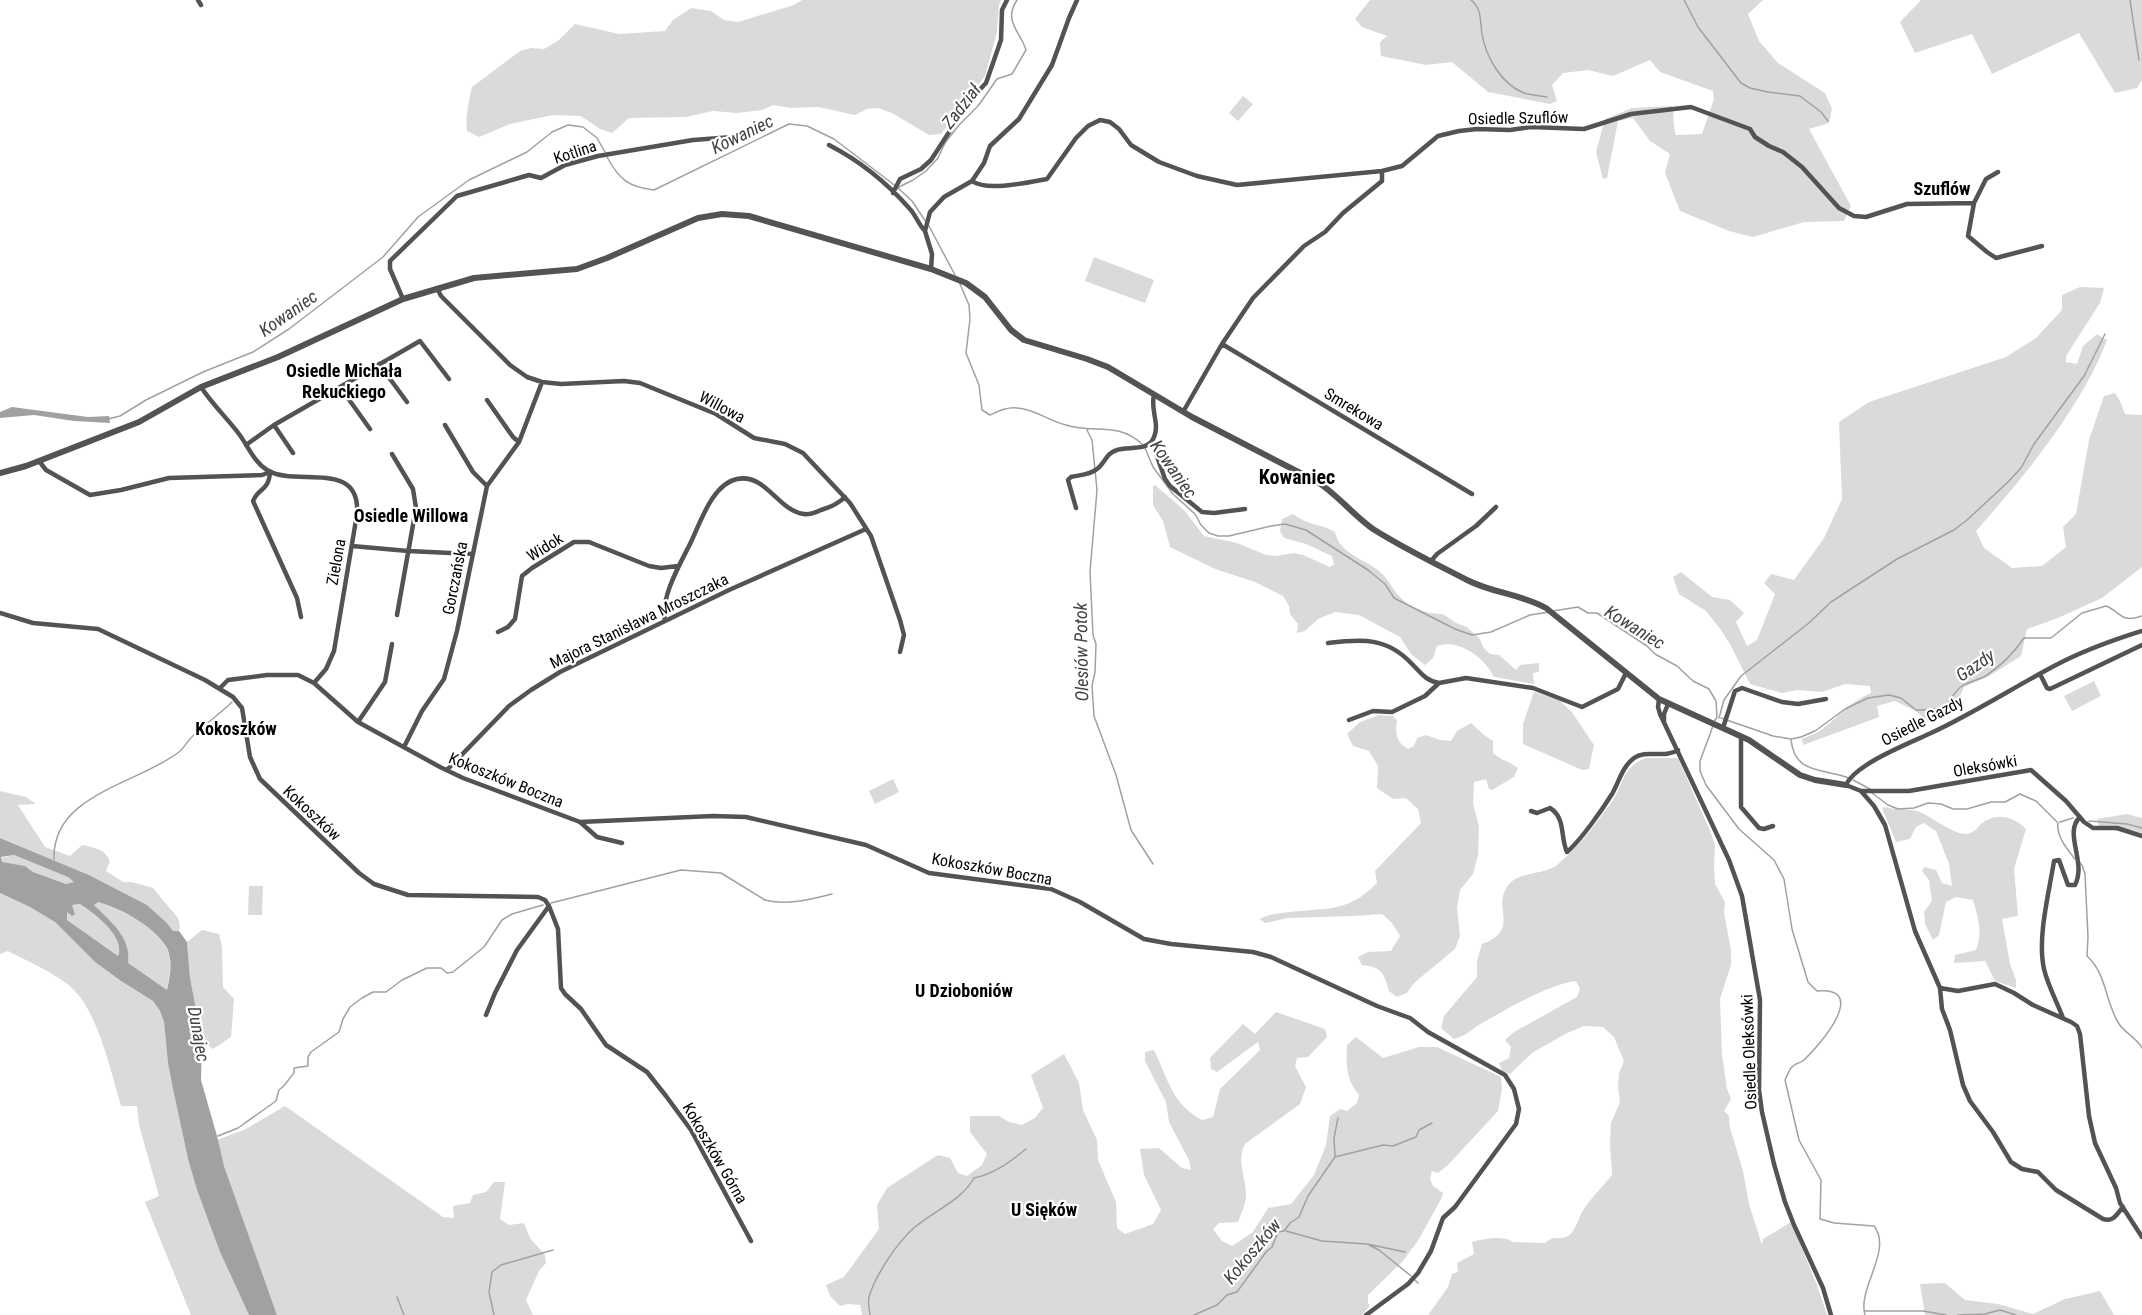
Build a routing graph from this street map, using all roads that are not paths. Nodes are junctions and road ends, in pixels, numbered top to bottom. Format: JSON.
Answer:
{"nodes":[{"id":1,"x":1007,"y":0,"type":"edge"},
{"id":2,"x":1077,"y":0,"type":"edge"},
{"id":3,"x":763,"y":127,"type":"dead end"},
{"id":4,"x":829,"y":145,"type":"dead end"},
{"id":5,"x":1382,"y":171,"type":"junction"},
{"id":6,"x":1998,"y":172,"type":"dead end"},
{"id":7,"x":972,"y":181,"type":"junction"},
{"id":8,"x":893,"y":193,"type":"junction"},
{"id":9,"x":1974,"y":203,"type":"junction"},
{"id":10,"x":925,"y":229,"type":"junction"},
{"id":11,"x":2042,"y":246,"type":"dead end"},
{"id":12,"x":931,"y":269,"type":"junction"},
{"id":13,"x":437,"y":288,"type":"junction"},
{"id":14,"x":403,"y":299,"type":"junction"},
{"id":15,"x":1222,"y":344,"type":"junction"},
{"id":16,"x":379,"y":364,"type":"junction"},
{"id":17,"x":449,"y":380,"type":"dead end"},
{"id":18,"x":542,"y":382,"type":"junction"},
{"id":19,"x":201,"y":387,"type":"junction"},
{"id":20,"x":340,"y":387,"type":"junction"},
{"id":21,"x":1155,"y":395,"type":"junction"},
{"id":22,"x":487,"y":400,"type":"dead end"},
{"id":23,"x":407,"y":402,"type":"dead end"},
{"id":24,"x":1183,"y":412,"type":"junction"},
{"id":25,"x":273,"y":424,"type":"junction"},
{"id":26,"x":445,"y":425,"type":"dead end"},
{"id":27,"x":370,"y":429,"type":"dead end"},
{"id":28,"x":519,"y":442,"type":"junction"},
{"id":29,"x":1150,"y":443,"type":"junction"},
{"id":30,"x":246,"y":445,"type":"junction"},
{"id":31,"x":293,"y":453,"type":"dead end"},
{"id":32,"x":392,"y":454,"type":"dead end"},
{"id":33,"x":39,"y":461,"type":"junction"},
{"id":34,"x":270,"y":472,"type":"junction"},
{"id":35,"x":0,"y":473,"type":"edge"},
{"id":36,"x":487,"y":486,"type":"junction"},
{"id":37,"x":1472,"y":494,"type":"dead end"},
{"id":38,"x":845,"y":497,"type":"junction"},
{"id":39,"x":1497,"y":507,"type":"dead end"},
{"id":40,"x":1076,"y":508,"type":"dead end"},
{"id":41,"x":1245,"y":509,"type":"dead end"},
{"id":42,"x":866,"y":529,"type":"junction"},
{"id":43,"x":352,"y":546,"type":"junction"},
{"id":44,"x":408,"y":551,"type":"junction"},
{"id":45,"x":471,"y":554,"type":"junction"},
{"id":46,"x":1431,"y":561,"type":"junction"},
{"id":47,"x":678,"y":566,"type":"junction"},
{"id":48,"x":0,"y":613,"type":"edge"},
{"id":49,"x":397,"y":615,"type":"dead end"},
{"id":50,"x":301,"y":617,"type":"dead end"},
{"id":51,"x":665,"y":621,"type":"junction"},
{"id":52,"x":2142,"y":631,"type":"edge"},
{"id":53,"x":498,"y":632,"type":"dead end"},
{"id":54,"x":392,"y":644,"type":"dead end"},
{"id":55,"x":1328,"y":644,"type":"dead end"},
{"id":56,"x":2142,"y":645,"type":"edge"},
{"id":57,"x":900,"y":652,"type":"dead end"},
{"id":58,"x":1626,"y":673,"type":"junction"},
{"id":59,"x":2040,"y":674,"type":"junction"},
{"id":60,"x":314,"y":683,"type":"junction"},
{"id":61,"x":1438,"y":683,"type":"junction"},
{"id":62,"x":220,"y":688,"type":"junction"},
{"id":63,"x":1659,"y":699,"type":"junction"},
{"id":64,"x":1826,"y":699,"type":"dead end"},
{"id":65,"x":1668,"y":704,"type":"junction"},
{"id":66,"x":1349,"y":720,"type":"dead end"},
{"id":67,"x":358,"y":722,"type":"junction"},
{"id":68,"x":1664,"y":722,"type":"junction"},
{"id":69,"x":1722,"y":726,"type":"junction"},
{"id":70,"x":1741,"y":736,"type":"junction"},
{"id":71,"x":404,"y":747,"type":"junction"},
{"id":72,"x":1678,"y":750,"type":"junction"},
{"id":73,"x":447,"y":770,"type":"junction"},
{"id":74,"x":1848,"y":781,"type":"junction"},
{"id":75,"x":1861,"y":791,"type":"junction"},
{"id":76,"x":1531,"y":811,"type":"dead end"},
{"id":77,"x":2080,"y":817,"type":"junction"},
{"id":78,"x":580,"y":822,"type":"junction"},
{"id":79,"x":1773,"y":826,"type":"dead end"},
{"id":80,"x":2142,"y":836,"type":"edge"},
{"id":81,"x":622,"y":843,"type":"dead end"},
{"id":82,"x":549,"y":906,"type":"junction"},
{"id":83,"x":1940,"y":988,"type":"junction"},
{"id":84,"x":486,"y":1015,"type":"dead end"},
{"id":85,"x":2064,"y":1018,"type":"junction"},
{"id":86,"x":2123,"y":1207,"type":"junction"},
{"id":87,"x":2142,"y":1237,"type":"edge"},
{"id":88,"x":751,"y":1241,"type":"dead end"},
{"id":89,"x":1366,"y":1315,"type":"edge"},
{"id":90,"x":1832,"y":1315,"type":"edge"}],
"edges":[{"from":1,"to":8,"type":"street"},
{"from":2,"to":7,"type":"street"},
{"from":3,"to":14,"type":"street","name":"Kotlina"},
{"from":4,"to":8,"type":"street"},
{"from":5,"to":7,"type":"street","name":"Osiedle Szuflów"},
{"from":5,"to":9,"type":"street","name":"Osiedle Szuflów"},
{"from":5,"to":15,"type":"street"},
{"from":6,"to":9,"type":"street"},
{"from":7,"to":10,"type":"street"},
{"from":8,"to":10,"type":"street"},
{"from":9,"to":11,"type":"street"},
{"from":10,"to":12,"type":"street"},
{"from":12,"to":13,"type":"street"},
{"from":12,"to":21,"type":"street"},
{"from":13,"to":14,"type":"street"},
{"from":13,"to":18,"type":"street","name":"Willowa"},
{"from":14,"to":19,"type":"street"},
{"from":15,"to":24,"type":"street"},
{"from":15,"to":37,"type":"street","name":"Smrekowa"},
{"from":16,"to":17,"type":"street"},
{"from":16,"to":20,"type":"street"},
{"from":16,"to":23,"type":"street"},
{"from":18,"to":28,"type":"street","name":"Gorczańska"},
{"from":18,"to":38,"type":"street","name":"Willowa"},
{"from":19,"to":30,"type":"street"},
{"from":19,"to":33,"type":"street"},
{"from":20,"to":25,"type":"street"},
{"from":20,"to":27,"type":"street"},
{"from":21,"to":24,"type":"street"},
{"from":21,"to":29,"type":"street"},
{"from":22,"to":28,"type":"street"},
{"from":24,"to":46,"type":"street"},
{"from":25,"to":30,"type":"street"},
{"from":25,"to":31,"type":"street"},
{"from":26,"to":36,"type":"street"},
{"from":28,"to":36,"type":"street","name":"Gorczańska"},
{"from":29,"to":40,"type":"street"},
{"from":29,"to":41,"type":"street"},
{"from":30,"to":34,"type":"street"},
{"from":32,"to":44,"type":"street"},
{"from":33,"to":34,"type":"street","name":"Zielona"},
{"from":33,"to":35,"type":"street"},
{"from":34,"to":43,"type":"street","name":"Zielona"},
{"from":34,"to":50,"type":"street"},
{"from":36,"to":45,"type":"street","name":"Gorczańska"},
{"from":38,"to":42,"type":"street","name":"Willowa"},
{"from":38,"to":47,"type":"street"},
{"from":39,"to":46,"type":"street"},
{"from":42,"to":51,"type":"street","name":"Majora Stanisława Mroszczaka"},
{"from":42,"to":57,"type":"street","name":"Willowa"},
{"from":43,"to":44,"type":"street"},
{"from":43,"to":60,"type":"street","name":"Zielona"},
{"from":44,"to":45,"type":"street"},
{"from":44,"to":49,"type":"street"},
{"from":45,"to":71,"type":"street","name":"Gorczańska"},
{"from":46,"to":58,"type":"street"},
{"from":47,"to":51,"type":"street"},
{"from":47,"to":53,"type":"street","name":"Widok"},
{"from":48,"to":62,"type":"street","name":"Kokoszków"},
{"from":51,"to":73,"type":"street","name":"Majora Stanisława Mroszczaka"},
{"from":52,"to":59,"type":"street","name":"Osiedle Gazdy"},
{"from":54,"to":67,"type":"street"},
{"from":55,"to":61,"type":"street"},
{"from":56,"to":59,"type":"street"},
{"from":58,"to":61,"type":"street"},
{"from":58,"to":63,"type":"street"},
{"from":59,"to":74,"type":"street","name":"Osiedle Gazdy"},
{"from":60,"to":62,"type":"street","name":"Kokoszków Boczna"},
{"from":60,"to":67,"type":"street","name":"Kokoszków Boczna"},
{"from":61,"to":66,"type":"street"},
{"from":62,"to":82,"type":"street","name":"Kokoszków"},
{"from":63,"to":65,"type":"street"},
{"from":63,"to":68,"type":"street","name":"Osiedle Oleksówki"},
{"from":64,"to":69,"type":"street"},
{"from":65,"to":68,"type":"street"},
{"from":65,"to":69,"type":"street"},
{"from":67,"to":71,"type":"street","name":"Kokoszków Boczna"},
{"from":68,"to":72,"type":"street","name":"Osiedle Oleksówki"},
{"from":69,"to":70,"type":"street"},
{"from":70,"to":74,"type":"street"},
{"from":70,"to":79,"type":"street"},
{"from":71,"to":73,"type":"street","name":"Kokoszków Boczna"},
{"from":72,"to":76,"type":"street"},
{"from":72,"to":90,"type":"street","name":"Osiedle Oleksówki"},
{"from":73,"to":78,"type":"street","name":"Kokoszków Boczna"},
{"from":74,"to":75,"type":"street","name":"Oleksówki"},
{"from":75,"to":77,"type":"street","name":"Oleksówki"},
{"from":75,"to":83,"type":"street"},
{"from":77,"to":80,"type":"street","name":"Oleksówki"},
{"from":77,"to":85,"type":"street"},
{"from":78,"to":81,"type":"street"},
{"from":78,"to":89,"type":"street","name":"Kokoszków Boczna"},
{"from":82,"to":84,"type":"street"},
{"from":82,"to":88,"type":"street","name":"Kokoszków Górna"},
{"from":83,"to":85,"type":"street"},
{"from":83,"to":86,"type":"street"},
{"from":85,"to":86,"type":"street"},
{"from":86,"to":87,"type":"street"}]}
